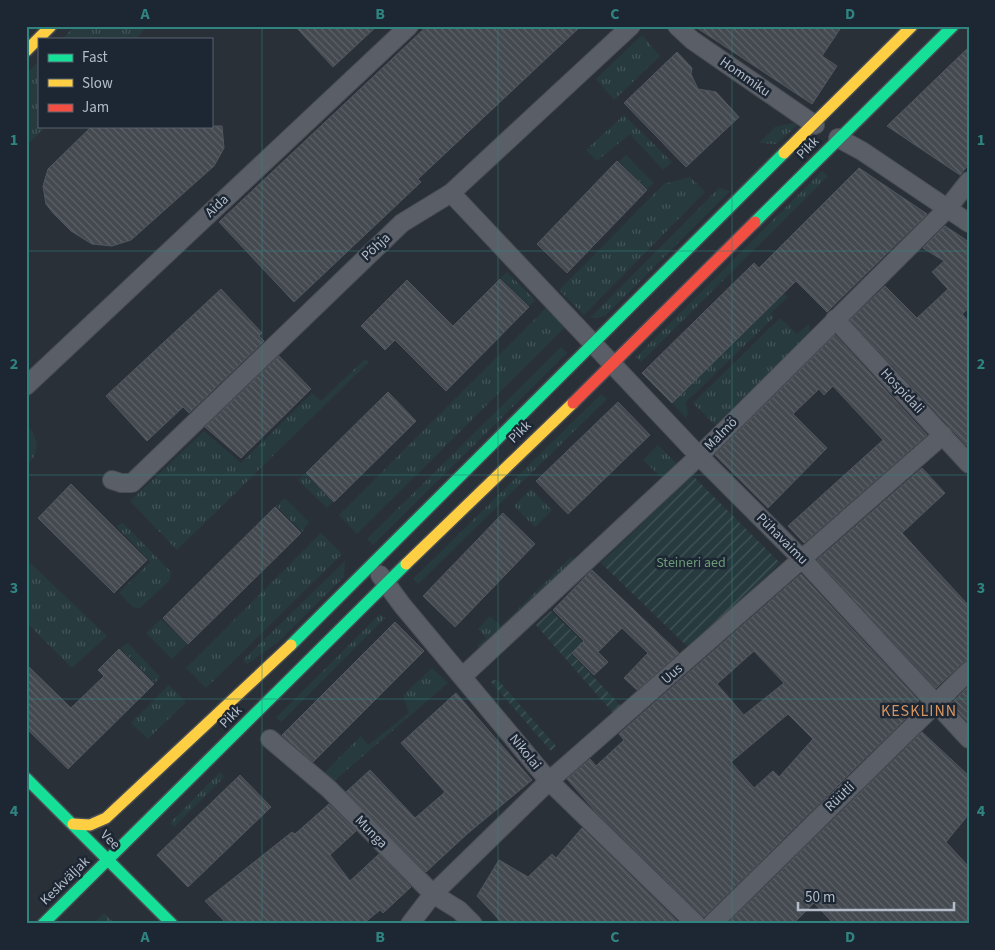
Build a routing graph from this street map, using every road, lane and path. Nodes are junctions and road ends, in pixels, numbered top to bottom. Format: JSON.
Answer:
{"nodes":[{"id":1,"x":51,"y":26,"type":"edge"},
{"id":2,"x":409,"y":26,"type":"edge"},
{"id":3,"x":631,"y":26,"type":"edge"},
{"id":4,"x":678,"y":26,"type":"edge"},
{"id":5,"x":912,"y":26,"type":"edge"},
{"id":6,"x":953,"y":26,"type":"edge"},
{"id":7,"x":39,"y":38,"type":"edge"},
{"id":8,"x":38,"y":39,"type":"edge"},
{"id":9,"x":26,"y":51,"type":"edge"},
{"id":10,"x":815,"y":125,"type":"junction"},
{"id":11,"x":838,"y":138,"type":"junction"},
{"id":12,"x":969,"y":180,"type":"edge"},
{"id":13,"x":451,"y":193,"type":"junction"},
{"id":14,"x":947,"y":208,"type":"junction"},
{"id":15,"x":969,"y":224,"type":"edge"},
{"id":16,"x":835,"y":319,"type":"junction"},
{"id":17,"x":593,"y":342,"type":"junction"},
{"id":18,"x":612,"y":362,"type":"junction"},
{"id":19,"x":26,"y":386,"type":"edge"},
{"id":20,"x":944,"y":435,"type":"junction"},
{"id":21,"x":699,"y":456,"type":"junction"},
{"id":22,"x":969,"y":464,"type":"edge"},
{"id":23,"x":112,"y":480,"type":"dead end"},
{"id":24,"x":803,"y":560,"type":"junction"},
{"id":25,"x":373,"y":564,"type":"junction"},
{"id":26,"x":386,"y":583,"type":"junction"},
{"id":27,"x":969,"y":671,"type":"edge"},
{"id":28,"x":463,"y":676,"type":"junction"},
{"id":29,"x":937,"y":703,"type":"junction"},
{"id":30,"x":270,"y":739,"type":"dead end"},
{"id":31,"x":969,"y":739,"type":"edge"},
{"id":32,"x":26,"y":778,"type":"edge"},
{"id":33,"x":549,"y":782,"type":"junction"},
{"id":34,"x":73,"y":824,"type":"junction"},
{"id":35,"x":108,"y":860,"type":"junction"},
{"id":36,"x":433,"y":894,"type":"junction"},
{"id":37,"x":43,"y":924,"type":"edge"},
{"id":38,"x":172,"y":924,"type":"edge"},
{"id":39,"x":410,"y":924,"type":"edge"},
{"id":40,"x":473,"y":924,"type":"edge"},
{"id":41,"x":696,"y":924,"type":"edge"},
{"id":42,"x":712,"y":924,"type":"edge"}],
"edges":[{"from":1,"to":7,"type":"main road"},
{"from":2,"to":19,"type":"street","name":"Aida"},
{"from":3,"to":13,"type":"street","name":"Põhja"},
{"from":4,"to":10,"type":"street","name":"Hommiku"},
{"from":5,"to":10,"type":"main road","name":"Pikk"},
{"from":6,"to":11,"type":"main road","name":"Pikk"},
{"from":8,"to":9,"type":"main road"},
{"from":10,"to":17,"type":"main road","name":"Pikk"},
{"from":11,"to":14,"type":"street"},
{"from":11,"to":18,"type":"main road","name":"Pikk"},
{"from":12,"to":14,"type":"street","name":"Malmö"},
{"from":13,"to":17,"type":"street","name":"Pühavaimu"},
{"from":13,"to":23,"type":"street","name":"Põhja"},
{"from":14,"to":15,"type":"street"},
{"from":14,"to":16,"type":"street","name":"Malmö"},
{"from":16,"to":20,"type":"street","name":"Hospidali"},
{"from":16,"to":21,"type":"street","name":"Malmö"},
{"from":17,"to":18,"type":"street","name":"Pühavaimu"},
{"from":17,"to":25,"type":"main road","name":"Pikk"},
{"from":18,"to":21,"type":"street","name":"Pühavaimu"},
{"from":18,"to":26,"type":"main road","name":"Pikk"},
{"from":20,"to":22,"type":"street","name":"Hospidali"},
{"from":20,"to":24,"type":"street","name":"Uus"},
{"from":21,"to":24,"type":"street","name":"Pühavaimu"},
{"from":21,"to":28,"type":"street","name":"Malmö"},
{"from":24,"to":29,"type":"street","name":"Pühavaimu"},
{"from":24,"to":33,"type":"street","name":"Uus"},
{"from":25,"to":26,"type":"street","name":"Nikolai"},
{"from":25,"to":34,"type":"main road","name":"Pikk"},
{"from":26,"to":28,"type":"street","name":"Nikolai"},
{"from":26,"to":35,"type":"main road","name":"Pikk"},
{"from":27,"to":29,"type":"street","name":"Rüütli"},
{"from":28,"to":33,"type":"street","name":"Nikolai"},
{"from":29,"to":31,"type":"street","name":"Pühavaimu"},
{"from":29,"to":42,"type":"street","name":"Rüütli"},
{"from":30,"to":36,"type":"street","name":"Munga"},
{"from":32,"to":34,"type":"main road","name":"Vee"},
{"from":33,"to":36,"type":"street","name":"Uus"},
{"from":33,"to":41,"type":"street","name":"Nikolai"},
{"from":34,"to":35,"type":"main road","name":"Vee"},
{"from":35,"to":37,"type":"main road","name":"Keskväljak"},
{"from":35,"to":38,"type":"main road","name":"Vee"},
{"from":36,"to":39,"type":"street","name":"Uus"},
{"from":36,"to":40,"type":"street","name":"Munga"}]}
